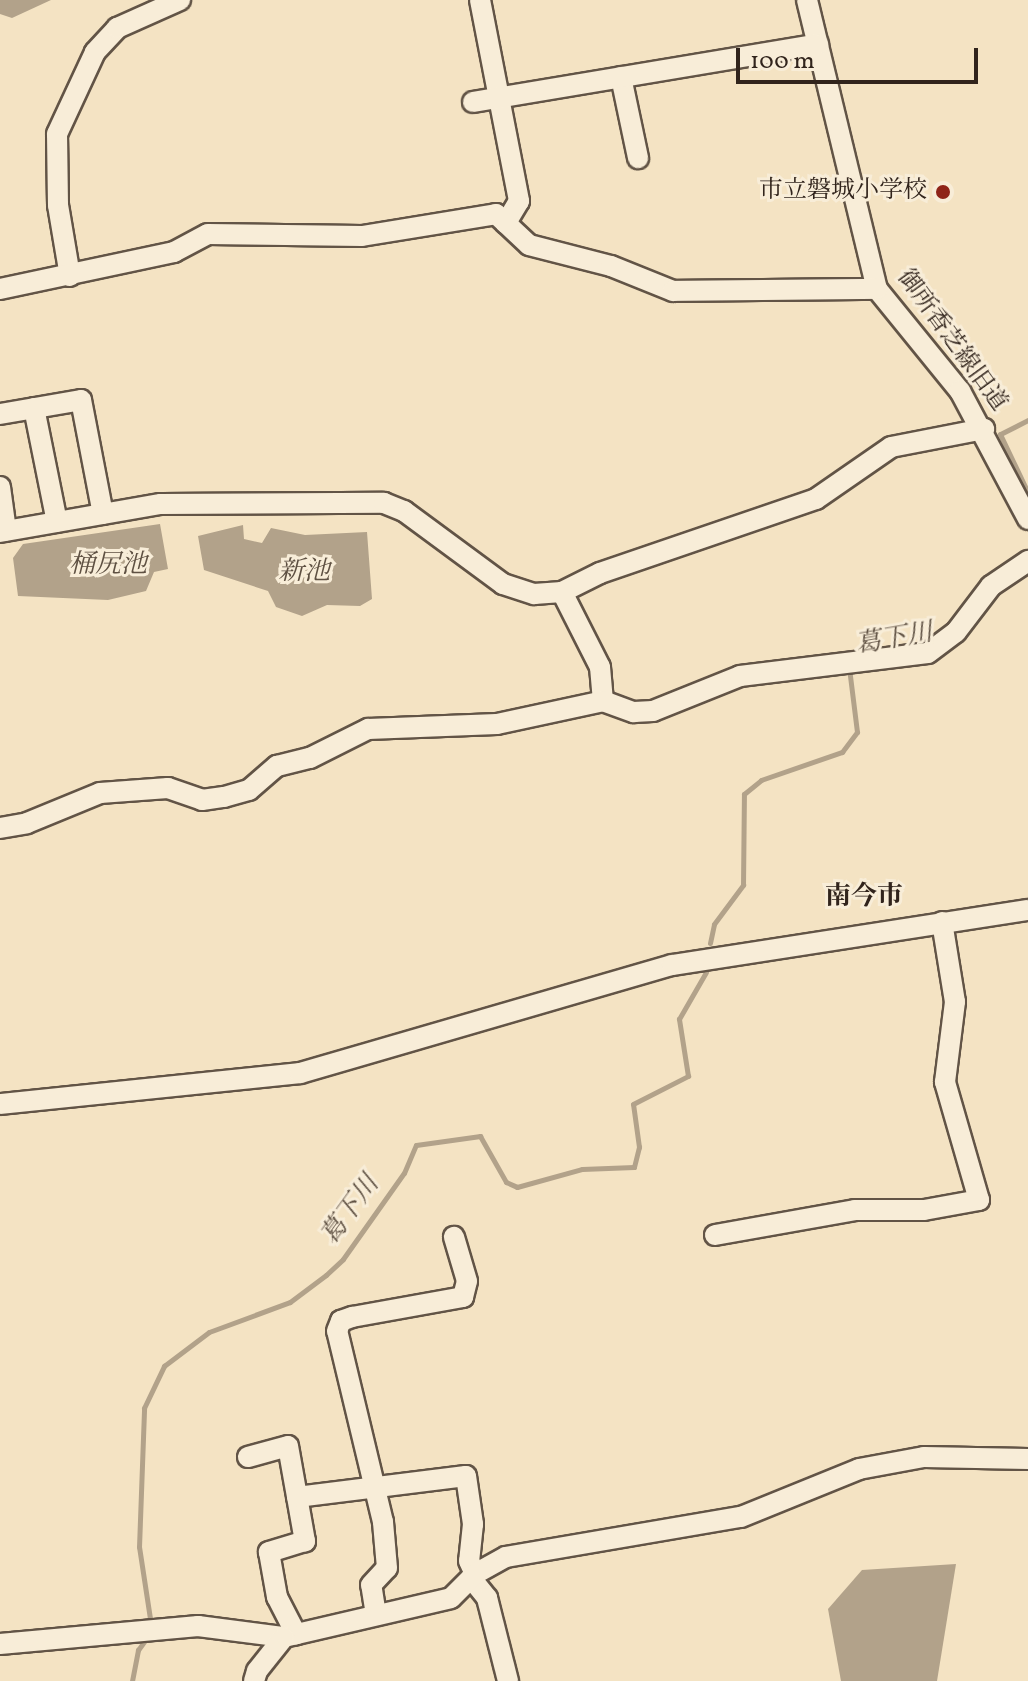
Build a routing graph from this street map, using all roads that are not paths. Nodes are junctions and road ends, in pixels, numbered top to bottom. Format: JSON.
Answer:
{"nodes":[{"id":1,"x":180,"y":0,"type":"edge"},
{"id":2,"x":480,"y":0,"type":"edge"},
{"id":3,"x":807,"y":0,"type":"edge"},
{"id":4,"x":818,"y":44,"type":"junction"},
{"id":5,"x":621,"y":77,"type":"junction"},
{"id":6,"x":499,"y":98,"type":"junction"},
{"id":7,"x":473,"y":102,"type":"dead end"},
{"id":8,"x":638,"y":158,"type":"dead end"},
{"id":9,"x":506,"y":223,"type":"junction"},
{"id":10,"x":70,"y":276,"type":"junction"},
{"id":11,"x":0,"y":289,"type":"edge"},
{"id":12,"x":877,"y":289,"type":"junction"},
{"id":13,"x":34,"y":408,"type":"junction"},
{"id":14,"x":0,"y":414,"type":"edge"},
{"id":15,"x":984,"y":429,"type":"junction"},
{"id":16,"x":0,"y":487,"type":"edge"},
{"id":17,"x":103,"y":514,"type":"junction"},
{"id":18,"x":1028,"y":519,"type":"edge"},
{"id":19,"x":57,"y":522,"type":"junction"},
{"id":20,"x":3,"y":532,"type":"edge"},
{"id":21,"x":1028,"y":561,"type":"edge"},
{"id":22,"x":562,"y":592,"type":"junction"},
{"id":23,"x":603,"y":701,"type":"junction"},
{"id":24,"x":0,"y":828,"type":"edge"},
{"id":25,"x":1028,"y":910,"type":"edge"},
{"id":26,"x":942,"y":922,"type":"junction"},
{"id":27,"x":0,"y":1104,"type":"edge"},
{"id":28,"x":715,"y":1235,"type":"dead end"},
{"id":29,"x":454,"y":1237,"type":"dead end"},
{"id":30,"x":248,"y":1457,"type":"dead end"},
{"id":31,"x":1028,"y":1459,"type":"edge"},
{"id":32,"x":373,"y":1485,"type":"junction"},
{"id":33,"x":297,"y":1497,"type":"junction"},
{"id":34,"x":473,"y":1576,"type":"junction"},
{"id":35,"x":376,"y":1615,"type":"junction"},
{"id":36,"x":290,"y":1636,"type":"junction"},
{"id":37,"x":0,"y":1644,"type":"edge"},
{"id":38,"x":254,"y":1681,"type":"edge"},
{"id":39,"x":508,"y":1681,"type":"edge"}],
"edges":[{"from":1,"to":10,"type":"street"},
{"from":2,"to":6,"type":"street"},
{"from":3,"to":4,"type":"street","name":"御所香芝線旧道"},
{"from":4,"to":5,"type":"street"},
{"from":4,"to":12,"type":"street","name":"御所香芝線旧道"},
{"from":5,"to":6,"type":"street"},
{"from":5,"to":8,"type":"street"},
{"from":6,"to":7,"type":"street"},
{"from":6,"to":9,"type":"street"},
{"from":9,"to":10,"type":"street"},
{"from":9,"to":12,"type":"street"},
{"from":10,"to":11,"type":"street"},
{"from":12,"to":15,"type":"street","name":"御所香芝線旧道"},
{"from":13,"to":14,"type":"street"},
{"from":13,"to":17,"type":"street"},
{"from":13,"to":19,"type":"street"},
{"from":15,"to":18,"type":"street","name":"御所香芝線旧道"},
{"from":15,"to":22,"type":"street"},
{"from":16,"to":20,"type":"street"},
{"from":17,"to":19,"type":"street"},
{"from":17,"to":22,"type":"street"},
{"from":19,"to":20,"type":"street"},
{"from":21,"to":23,"type":"street"},
{"from":22,"to":23,"type":"street"},
{"from":23,"to":24,"type":"street"},
{"from":25,"to":26,"type":"street"},
{"from":26,"to":27,"type":"street"},
{"from":26,"to":28,"type":"street"},
{"from":29,"to":32,"type":"street"},
{"from":30,"to":33,"type":"street"},
{"from":31,"to":34,"type":"street"},
{"from":32,"to":33,"type":"street"},
{"from":32,"to":34,"type":"street"},
{"from":32,"to":35,"type":"street"},
{"from":33,"to":36,"type":"street"},
{"from":34,"to":35,"type":"street"},
{"from":34,"to":39,"type":"street"},
{"from":35,"to":36,"type":"street"},
{"from":36,"to":37,"type":"street"},
{"from":36,"to":38,"type":"street"}]}
